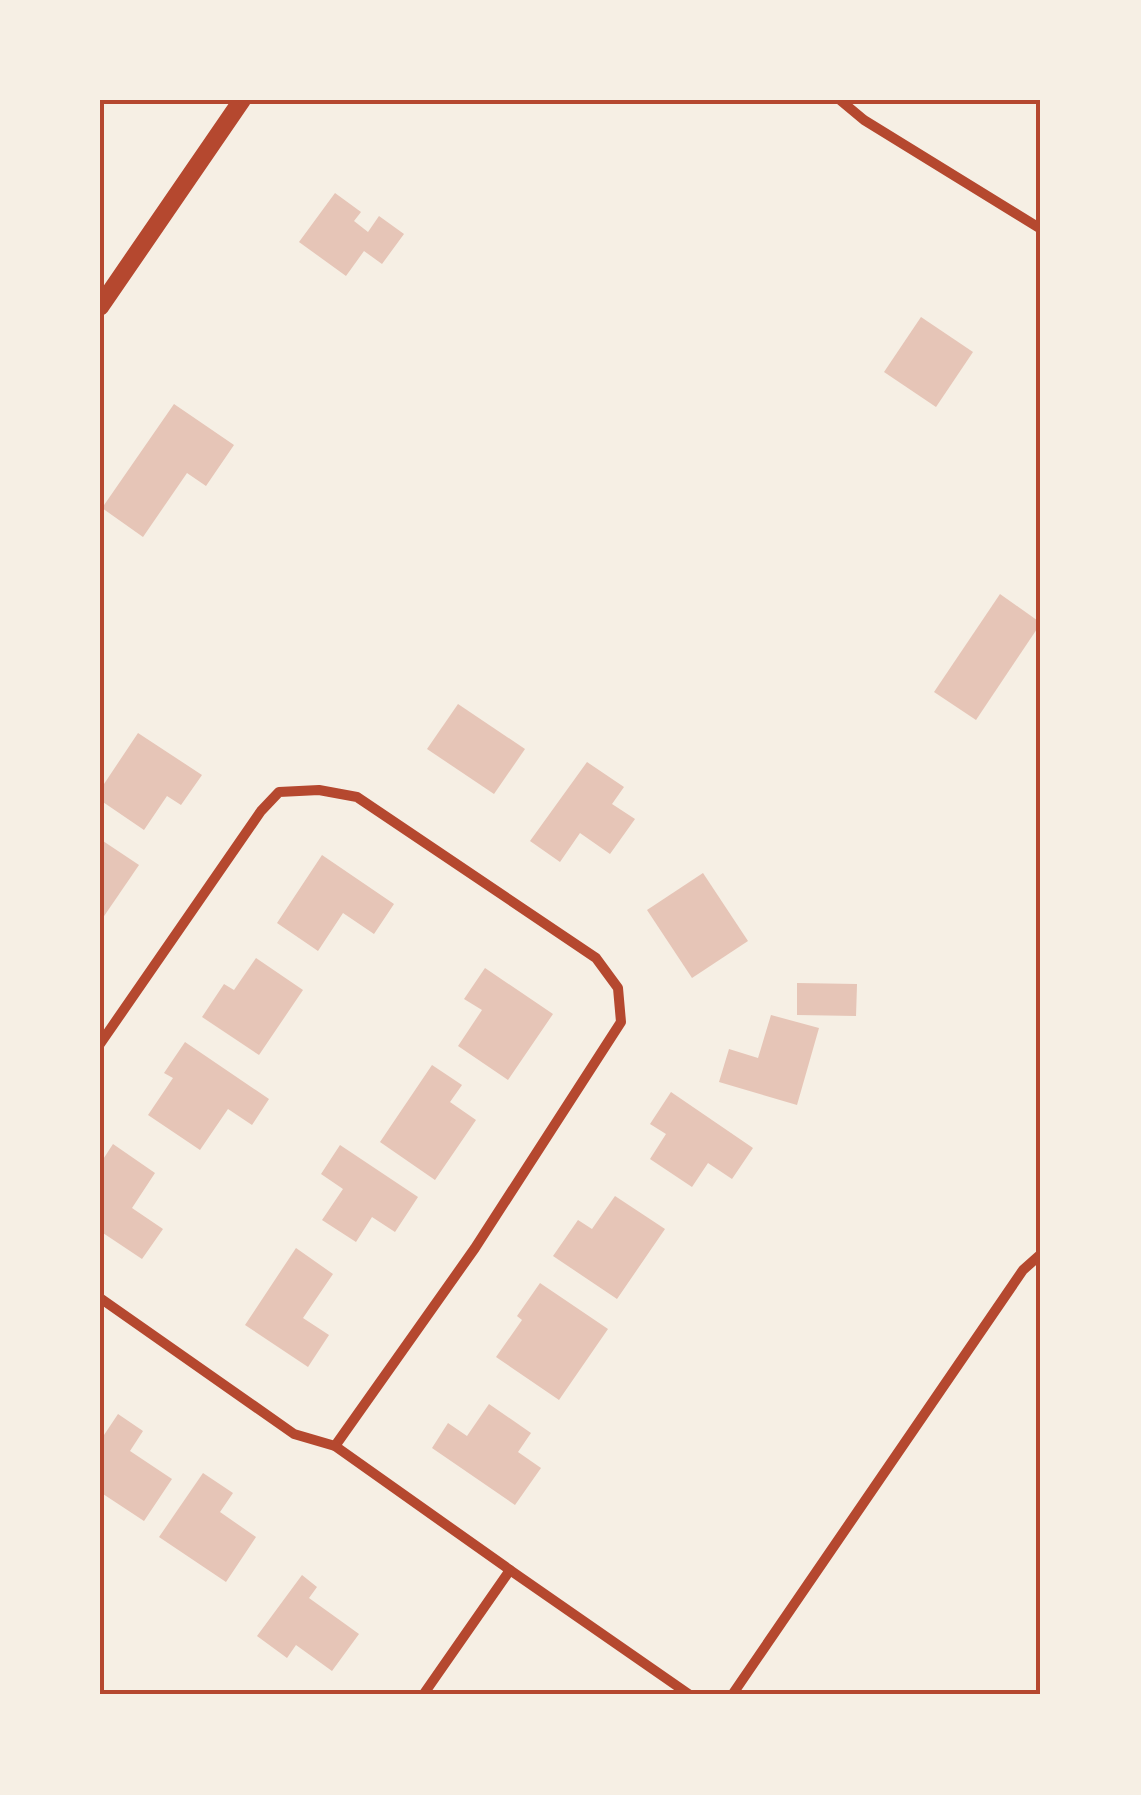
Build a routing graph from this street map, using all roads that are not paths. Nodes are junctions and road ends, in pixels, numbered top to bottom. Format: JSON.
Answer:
{"nodes":[{"id":1,"x":242,"y":100,"type":"edge"},
{"id":2,"x":840,"y":100,"type":"edge"},
{"id":3,"x":1041,"y":229,"type":"edge"},
{"id":4,"x":100,"y":307,"type":"edge"},
{"id":5,"x":100,"y":1044,"type":"edge"},
{"id":6,"x":1041,"y":1254,"type":"edge"},
{"id":7,"x":100,"y":1298,"type":"edge"},
{"id":8,"x":335,"y":1446,"type":"junction"},
{"id":9,"x":510,"y":1570,"type":"junction"},
{"id":10,"x":422,"y":1695,"type":"edge"},
{"id":11,"x":690,"y":1695,"type":"edge"},
{"id":12,"x":732,"y":1695,"type":"edge"}],
"edges":[{"from":1,"to":4,"type":"street"},
{"from":2,"to":3,"type":"street"},
{"from":5,"to":8,"type":"street"},
{"from":6,"to":12,"type":"street"},
{"from":7,"to":8,"type":"street"},
{"from":8,"to":9,"type":"street"},
{"from":9,"to":10,"type":"street"},
{"from":9,"to":11,"type":"street"}]}
